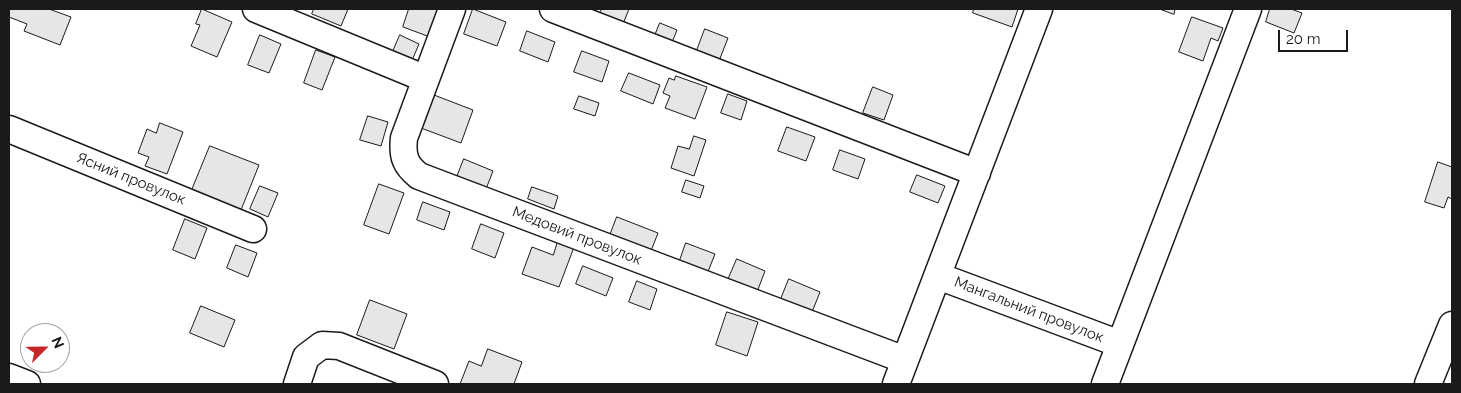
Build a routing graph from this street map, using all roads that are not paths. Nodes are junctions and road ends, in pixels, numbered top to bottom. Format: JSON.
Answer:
{"nodes":[{"id":1,"x":256,"y":9,"type":"edge"},
{"id":2,"x":452,"y":9,"type":"edge"},
{"id":3,"x":552,"y":9,"type":"edge"},
{"id":4,"x":1039,"y":9,"type":"edge"},
{"id":5,"x":1248,"y":9,"type":"edge"},
{"id":6,"x":426,"y":79,"type":"junction"},
{"id":7,"x":9,"y":129,"type":"edge"},
{"id":8,"x":977,"y":173,"type":"junction"},
{"id":9,"x":253,"y":229,"type":"dead end"},
{"id":10,"x":938,"y":276,"type":"junction"},
{"id":11,"x":1452,"y":325,"type":"edge"},
{"id":12,"x":1120,"y":344,"type":"junction"},
{"id":13,"x":906,"y":360,"type":"junction"},
{"id":14,"x":9,"y":377,"type":"edge"},
{"id":15,"x":27,"y":384,"type":"edge"},
{"id":16,"x":297,"y":384,"type":"edge"},
{"id":17,"x":435,"y":384,"type":"edge"},
{"id":18,"x":896,"y":384,"type":"edge"},
{"id":19,"x":1105,"y":384,"type":"edge"},
{"id":20,"x":1428,"y":384,"type":"edge"}],
"edges":[{"from":1,"to":6,"type":"street"},
{"from":2,"to":6,"type":"street","name":"Медовий провулок"},
{"from":3,"to":8,"type":"street"},
{"from":4,"to":8,"type":"street"},
{"from":5,"to":12,"type":"street"},
{"from":6,"to":13,"type":"street","name":"Медовий провулок"},
{"from":7,"to":9,"type":"street","name":"Ясний провулок"},
{"from":8,"to":10,"type":"street"},
{"from":10,"to":12,"type":"street","name":"Мангальний провулок"},
{"from":10,"to":13,"type":"street"},
{"from":11,"to":20,"type":"street"},
{"from":12,"to":19,"type":"street"},
{"from":13,"to":18,"type":"street"},
{"from":14,"to":15,"type":"street"},
{"from":16,"to":17,"type":"street"}]}
